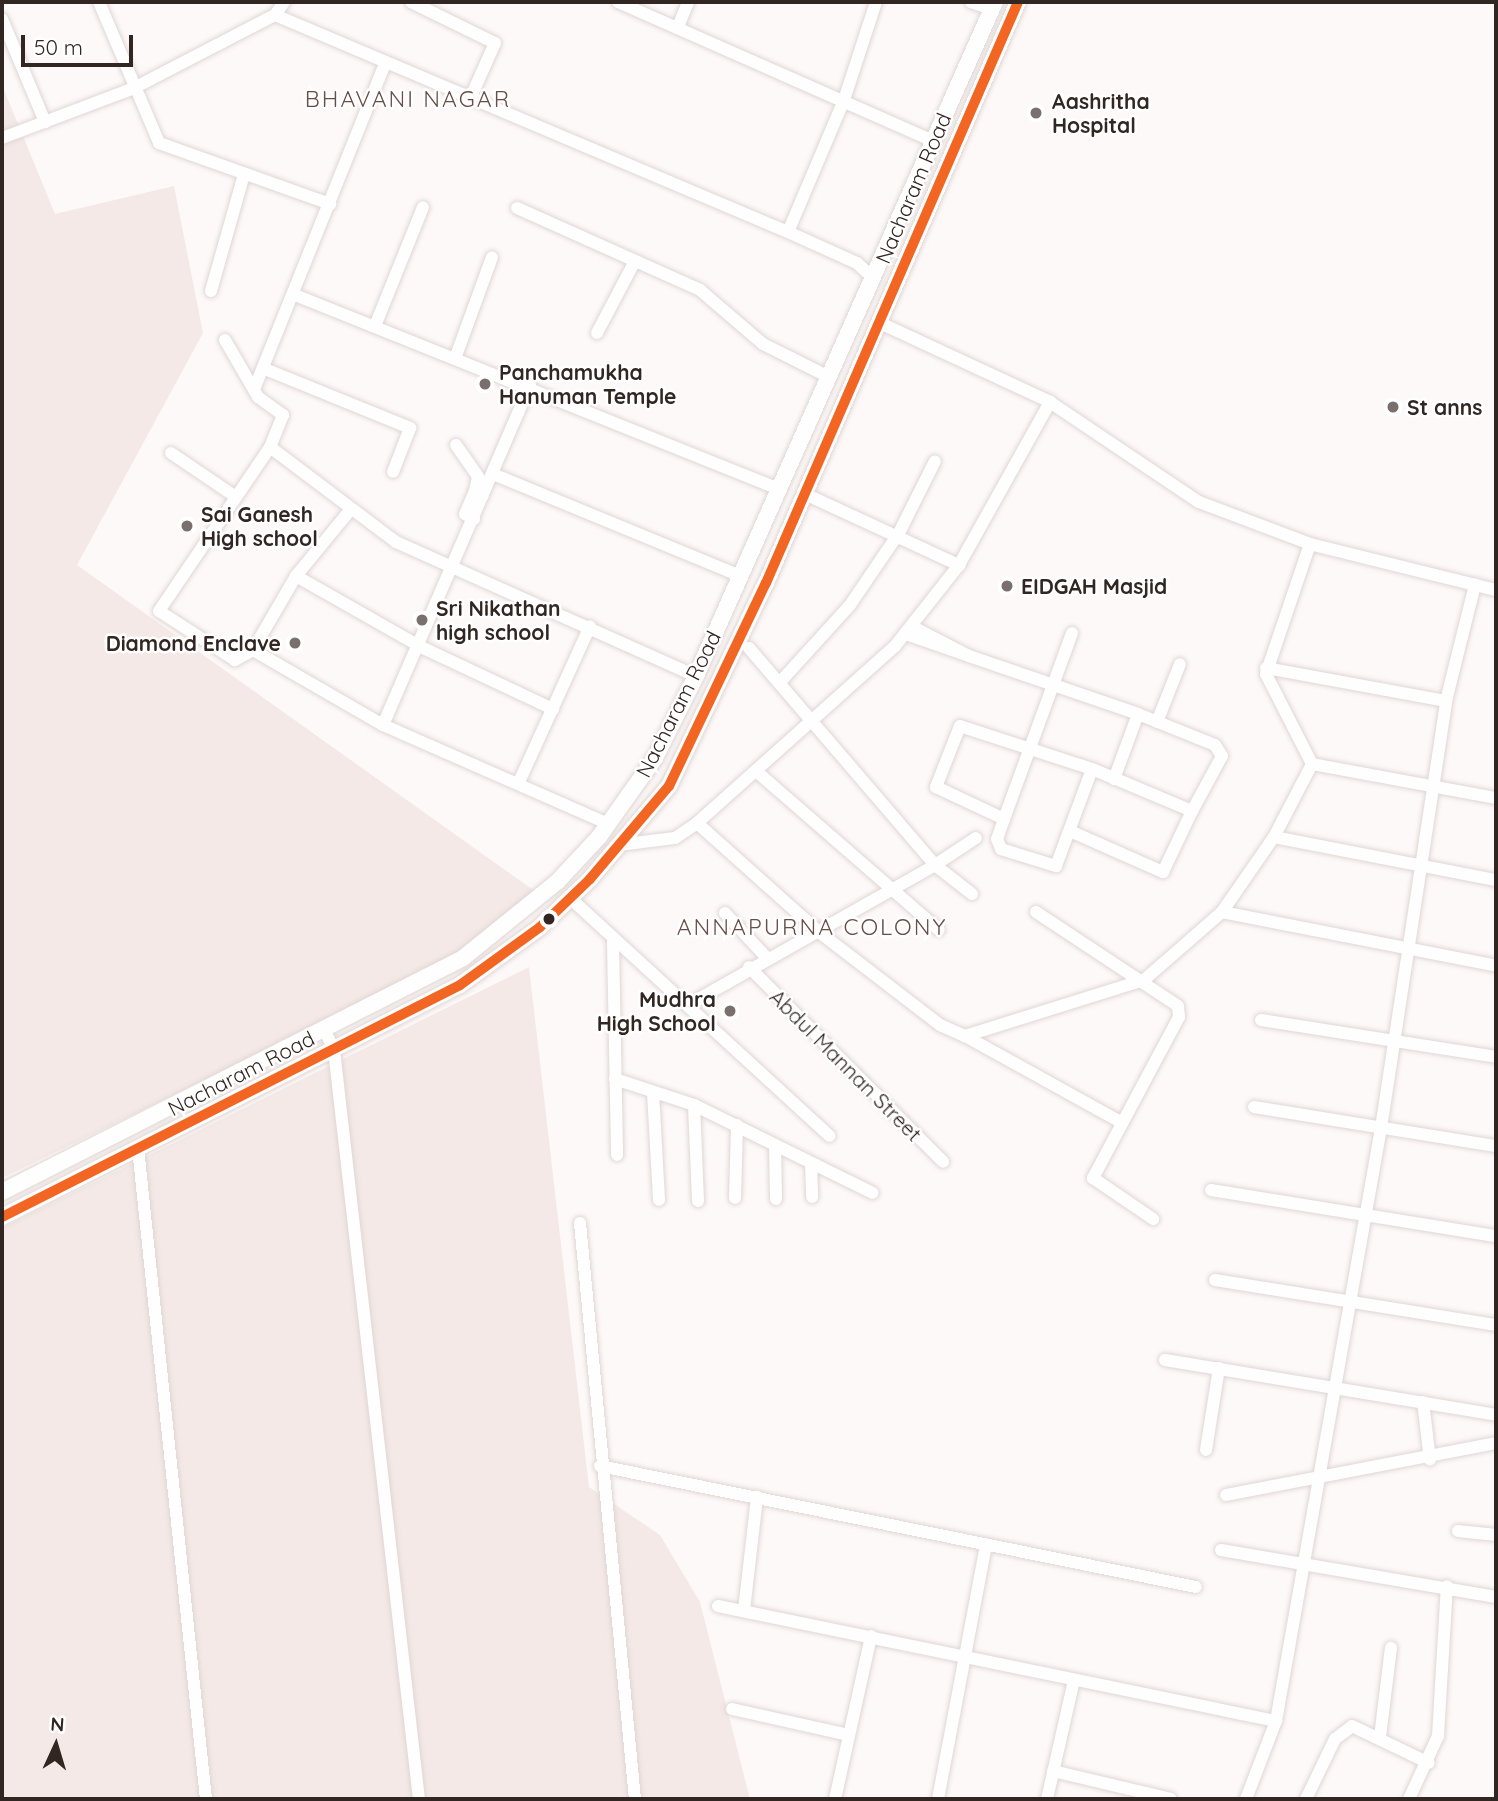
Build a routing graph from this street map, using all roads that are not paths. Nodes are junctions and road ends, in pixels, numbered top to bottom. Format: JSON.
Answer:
{"nodes":[{"id":1,"x":99,"y":2,"type":"edge"},
{"id":2,"x":284,"y":2,"type":"edge"},
{"id":3,"x":411,"y":2,"type":"edge"},
{"id":4,"x":618,"y":2,"type":"edge"},
{"id":5,"x":688,"y":2,"type":"edge"},
{"id":6,"x":876,"y":2,"type":"edge"},
{"id":7,"x":971,"y":2,"type":"edge"},
{"id":8,"x":1018,"y":2,"type":"edge"},
{"id":9,"x":993,"y":5,"type":"edge"},
{"id":10,"x":275,"y":15,"type":"junction"},
{"id":11,"x":2,"y":19,"type":"edge"},
{"id":12,"x":678,"y":27,"type":"junction"},
{"id":13,"x":979,"y":40,"type":"junction"},
{"id":14,"x":998,"y":49,"type":"junction"},
{"id":15,"x":385,"y":63,"type":"junction"},
{"id":16,"x":132,"y":89,"type":"junction"},
{"id":17,"x":470,"y":99,"type":"junction"},
{"id":18,"x":844,"y":100,"type":"junction"},
{"id":19,"x":46,"y":122,"type":"junction"},
{"id":20,"x":2,"y":138,"type":"edge"},
{"id":21,"x":931,"y":140,"type":"junction"},
{"id":22,"x":244,"y":174,"type":"junction"},
{"id":23,"x":330,"y":204,"type":"junction"},
{"id":24,"x":423,"y":207,"type":"dead end"},
{"id":25,"x":517,"y":208,"type":"dead end"},
{"id":26,"x":788,"y":232,"type":"junction"},
{"id":27,"x":492,"y":257,"type":"dead end"},
{"id":28,"x":635,"y":261,"type":"junction"},
{"id":29,"x":874,"y":279,"type":"junction"},
{"id":30,"x":211,"y":290,"type":"dead end"},
{"id":31,"x":295,"y":295,"type":"junction"},
{"id":32,"x":878,"y":322,"type":"junction"},
{"id":33,"x":375,"y":326,"type":"junction"},
{"id":34,"x":597,"y":333,"type":"dead end"},
{"id":35,"x":225,"y":340,"type":"dead end"},
{"id":36,"x":456,"y":356,"type":"junction"},
{"id":37,"x":265,"y":369,"type":"junction"},
{"id":38,"x":829,"y":377,"type":"junction"},
{"id":39,"x":530,"y":385,"type":"junction"},
{"id":40,"x":256,"y":387,"type":"junction"},
{"id":41,"x":1051,"y":402,"type":"junction"},
{"id":42,"x":456,"y":445,"type":"dead end"},
{"id":43,"x":270,"y":447,"type":"junction"},
{"id":44,"x":171,"y":453,"type":"dead end"},
{"id":45,"x":935,"y":461,"type":"dead end"},
{"id":46,"x":393,"y":472,"type":"dead end"},
{"id":47,"x":493,"y":474,"type":"junction"},
{"id":48,"x":779,"y":489,"type":"junction"},
{"id":49,"x":479,"y":494,"type":"junction"},
{"id":50,"x":805,"y":494,"type":"junction"},
{"id":51,"x":236,"y":497,"type":"junction"},
{"id":52,"x":351,"y":509,"type":"junction"},
{"id":53,"x":898,"y":533,"type":"junction"},
{"id":54,"x":1310,"y":544,"type":"junction"},
{"id":55,"x":959,"y":565,"type":"junction"},
{"id":56,"x":454,"y":568,"type":"junction"},
{"id":57,"x":296,"y":576,"type":"junction"},
{"id":58,"x":740,"y":576,"type":"junction"},
{"id":59,"x":1475,"y":585,"type":"junction"},
{"id":60,"x":1496,"y":590,"type":"edge"},
{"id":61,"x":590,"y":626,"type":"junction"},
{"id":62,"x":910,"y":630,"type":"junction"},
{"id":63,"x":1072,"y":633,"type":"dead end"},
{"id":64,"x":421,"y":647,"type":"junction"},
{"id":65,"x":749,"y":648,"type":"dead end"},
{"id":66,"x":253,"y":650,"type":"junction"},
{"id":67,"x":1180,"y":664,"type":"dead end"},
{"id":68,"x":1266,"y":668,"type":"junction"},
{"id":69,"x":696,"y":676,"type":"junction"},
{"id":70,"x":782,"y":680,"type":"junction"},
{"id":71,"x":1053,"y":685,"type":"junction"},
{"id":72,"x":1446,"y":701,"type":"junction"},
{"id":73,"x":553,"y":709,"type":"junction"},
{"id":74,"x":1138,"y":714,"type":"junction"},
{"id":75,"x":816,"y":721,"type":"junction"},
{"id":76,"x":1157,"y":722,"type":"junction"},
{"id":77,"x":383,"y":725,"type":"junction"},
{"id":78,"x":1030,"y":748,"type":"junction"},
{"id":79,"x":1312,"y":764,"type":"junction"},
{"id":80,"x":1091,"y":769,"type":"junction"},
{"id":81,"x":755,"y":771,"type":"junction"},
{"id":82,"x":1114,"y":779,"type":"junction"},
{"id":83,"x":519,"y":782,"type":"junction"},
{"id":84,"x":1432,"y":785,"type":"junction"},
{"id":85,"x":1496,"y":798,"type":"edge"},
{"id":86,"x":1192,"y":811,"type":"junction"},
{"id":87,"x":1004,"y":819,"type":"junction"},
{"id":88,"x":697,"y":823,"type":"junction"},
{"id":89,"x":608,"y":824,"type":"junction"},
{"id":90,"x":1070,"y":831,"type":"junction"},
{"id":91,"x":1274,"y":837,"type":"junction"},
{"id":92,"x":976,"y":838,"type":"dead end"},
{"id":93,"x":619,"y":845,"type":"junction"},
{"id":94,"x":935,"y":865,"type":"junction"},
{"id":95,"x":1421,"y":867,"type":"junction"},
{"id":96,"x":1496,"y":880,"type":"edge"},
{"id":97,"x":896,"y":890,"type":"junction"},
{"id":98,"x":972,"y":894,"type":"dead end"},
{"id":99,"x":570,"y":898,"type":"junction"},
{"id":100,"x":1036,"y":912,"type":"dead end"},
{"id":101,"x":1222,"y":912,"type":"junction"},
{"id":102,"x":725,"y":913,"type":"dead end"},
{"id":103,"x":939,"y":930,"type":"dead end"},
{"id":104,"x":819,"y":932,"type":"junction"},
{"id":105,"x":613,"y":942,"type":"junction"},
{"id":106,"x":1407,"y":951,"type":"junction"},
{"id":107,"x":766,"y":957,"type":"junction"},
{"id":108,"x":1496,"y":965,"type":"edge"},
{"id":109,"x":749,"y":967,"type":"junction"},
{"id":110,"x":1144,"y":980,"type":"junction"},
{"id":111,"x":688,"y":1005,"type":"junction"},
{"id":112,"x":1261,"y":1020,"type":"dead end"},
{"id":113,"x":325,"y":1031,"type":"junction"},
{"id":114,"x":965,"y":1036,"type":"junction"},
{"id":115,"x":1394,"y":1040,"type":"junction"},
{"id":116,"x":334,"y":1050,"type":"junction"},
{"id":117,"x":1496,"y":1057,"type":"edge"},
{"id":118,"x":615,"y":1079,"type":"junction"},
{"id":119,"x":653,"y":1092,"type":"junction"},
{"id":120,"x":694,"y":1105,"type":"junction"},
{"id":121,"x":1254,"y":1107,"type":"dead end"},
{"id":122,"x":1119,"y":1121,"type":"junction"},
{"id":123,"x":737,"y":1125,"type":"junction"},
{"id":124,"x":1381,"y":1128,"type":"junction"},
{"id":125,"x":831,"y":1136,"type":"dead end"},
{"id":126,"x":775,"y":1145,"type":"junction"},
{"id":127,"x":1496,"y":1146,"type":"edge"},
{"id":128,"x":138,"y":1148,"type":"junction"},
{"id":129,"x":617,"y":1155,"type":"dead end"},
{"id":130,"x":943,"y":1162,"type":"dead end"},
{"id":131,"x":811,"y":1163,"type":"junction"},
{"id":132,"x":1210,"y":1190,"type":"dead end"},
{"id":133,"x":2,"y":1192,"type":"edge"},
{"id":134,"x":873,"y":1194,"type":"dead end"},
{"id":135,"x":812,"y":1197,"type":"dead end"},
{"id":136,"x":735,"y":1198,"type":"dead end"},
{"id":137,"x":776,"y":1199,"type":"dead end"},
{"id":138,"x":659,"y":1200,"type":"dead end"},
{"id":139,"x":698,"y":1201,"type":"dead end"},
{"id":140,"x":1364,"y":1211,"type":"junction"},
{"id":141,"x":2,"y":1217,"type":"edge"},
{"id":142,"x":1153,"y":1219,"type":"dead end"},
{"id":143,"x":580,"y":1223,"type":"dead end"},
{"id":144,"x":1496,"y":1236,"type":"edge"},
{"id":145,"x":1215,"y":1280,"type":"dead end"},
{"id":146,"x":1346,"y":1300,"type":"junction"},
{"id":147,"x":1496,"y":1325,"type":"edge"},
{"id":148,"x":1165,"y":1360,"type":"dead end"},
{"id":149,"x":1219,"y":1368,"type":"junction"},
{"id":150,"x":1334,"y":1386,"type":"junction"},
{"id":151,"x":1423,"y":1402,"type":"junction"},
{"id":152,"x":1496,"y":1415,"type":"edge"},
{"id":153,"x":1496,"y":1443,"type":"edge"},
{"id":154,"x":1206,"y":1450,"type":"dead end"},
{"id":155,"x":1430,"y":1460,"type":"junction"},
{"id":156,"x":600,"y":1466,"type":"junction"},
{"id":157,"x":1315,"y":1481,"type":"junction"},
{"id":158,"x":1226,"y":1495,"type":"dead end"},
{"id":159,"x":757,"y":1497,"type":"junction"},
{"id":160,"x":1458,"y":1531,"type":"dead end"},
{"id":161,"x":1496,"y":1535,"type":"edge"},
{"id":162,"x":986,"y":1544,"type":"junction"},
{"id":163,"x":1221,"y":1550,"type":"dead end"},
{"id":164,"x":1304,"y":1563,"type":"junction"},
{"id":165,"x":1196,"y":1587,"type":"dead end"},
{"id":166,"x":1447,"y":1587,"type":"junction"},
{"id":167,"x":1496,"y":1597,"type":"edge"},
{"id":168,"x":718,"y":1606,"type":"dead end"},
{"id":169,"x":744,"y":1609,"type":"junction"},
{"id":170,"x":871,"y":1636,"type":"junction"},
{"id":171,"x":1391,"y":1648,"type":"dead end"},
{"id":172,"x":968,"y":1657,"type":"junction"},
{"id":173,"x":1074,"y":1680,"type":"junction"},
{"id":174,"x":732,"y":1709,"type":"dead end"},
{"id":175,"x":1276,"y":1721,"type":"junction"},
{"id":176,"x":848,"y":1735,"type":"junction"},
{"id":177,"x":1380,"y":1737,"type":"junction"},
{"id":178,"x":1429,"y":1763,"type":"junction"},
{"id":179,"x":1053,"y":1770,"type":"junction"},
{"id":180,"x":206,"y":1799,"type":"edge"},
{"id":181,"x":419,"y":1799,"type":"edge"},
{"id":182,"x":635,"y":1799,"type":"edge"},
{"id":183,"x":835,"y":1799,"type":"edge"},
{"id":184,"x":938,"y":1799,"type":"edge"},
{"id":185,"x":1047,"y":1799,"type":"edge"},
{"id":186,"x":1171,"y":1799,"type":"edge"},
{"id":187,"x":1246,"y":1799,"type":"edge"},
{"id":188,"x":1306,"y":1799,"type":"edge"},
{"id":189,"x":1409,"y":1799,"type":"edge"}],
"edges":[{"from":1,"to":16,"type":"street"},
{"from":2,"to":10,"type":"street"},
{"from":3,"to":17,"type":"street"},
{"from":4,"to":12,"type":"street"},
{"from":5,"to":12,"type":"street"},
{"from":6,"to":18,"type":"street"},
{"from":7,"to":9,"type":"street"},
{"from":8,"to":14,"type":"main road","name":"Nacharam Road"},
{"from":9,"to":13,"type":"main road","name":"Nacharam Road"},
{"from":10,"to":15,"type":"street"},
{"from":10,"to":16,"type":"street"},
{"from":11,"to":19,"type":"street"},
{"from":12,"to":18,"type":"street"},
{"from":13,"to":14,"type":"main road"},
{"from":13,"to":21,"type":"main road","name":"Nacharam Road"},
{"from":14,"to":32,"type":"main road","name":"Nacharam Road"},
{"from":15,"to":17,"type":"street"},
{"from":15,"to":23,"type":"street"},
{"from":16,"to":19,"type":"street"},
{"from":16,"to":22,"type":"street"},
{"from":17,"to":26,"type":"street"},
{"from":18,"to":21,"type":"street"},
{"from":18,"to":26,"type":"street"},
{"from":19,"to":20,"type":"street"},
{"from":21,"to":29,"type":"main road","name":"Nacharam Road"},
{"from":22,"to":23,"type":"street"},
{"from":22,"to":30,"type":"street"},
{"from":23,"to":31,"type":"street"},
{"from":24,"to":33,"type":"street"},
{"from":25,"to":28,"type":"street"},
{"from":26,"to":29,"type":"street"},
{"from":27,"to":36,"type":"street"},
{"from":28,"to":34,"type":"street"},
{"from":28,"to":38,"type":"street"},
{"from":29,"to":38,"type":"main road","name":"Nacharam Road"},
{"from":31,"to":33,"type":"street"},
{"from":31,"to":37,"type":"street"},
{"from":32,"to":41,"type":"street"},
{"from":32,"to":50,"type":"main road","name":"Nacharam Road"},
{"from":33,"to":36,"type":"street"},
{"from":35,"to":40,"type":"street"},
{"from":36,"to":39,"type":"street"},
{"from":37,"to":40,"type":"street"},
{"from":37,"to":46,"type":"street"},
{"from":38,"to":48,"type":"main road","name":"Nacharam Road"},
{"from":39,"to":47,"type":"street"},
{"from":39,"to":48,"type":"street"},
{"from":40,"to":43,"type":"street"},
{"from":41,"to":54,"type":"street"},
{"from":41,"to":55,"type":"street"},
{"from":42,"to":49,"type":"street"},
{"from":43,"to":51,"type":"street"},
{"from":43,"to":52,"type":"street"},
{"from":44,"to":51,"type":"street"},
{"from":45,"to":53,"type":"street"},
{"from":47,"to":49,"type":"street"},
{"from":47,"to":58,"type":"street"},
{"from":48,"to":58,"type":"main road","name":"Nacharam Road"},
{"from":49,"to":56,"type":"street"},
{"from":50,"to":53,"type":"street"},
{"from":50,"to":93,"type":"main road","name":"Nacharam Road"},
{"from":51,"to":66,"type":"street"},
{"from":52,"to":56,"type":"street"},
{"from":52,"to":57,"type":"street"},
{"from":53,"to":55,"type":"street"},
{"from":53,"to":70,"type":"street"},
{"from":54,"to":59,"type":"street"},
{"from":54,"to":68,"type":"street"},
{"from":55,"to":62,"type":"street"},
{"from":56,"to":61,"type":"street"},
{"from":56,"to":64,"type":"street"},
{"from":57,"to":64,"type":"street"},
{"from":57,"to":66,"type":"street"},
{"from":58,"to":69,"type":"main road","name":"Nacharam Road"},
{"from":59,"to":60,"type":"street"},
{"from":59,"to":72,"type":"street"},
{"from":61,"to":69,"type":"street"},
{"from":61,"to":73,"type":"street"},
{"from":62,"to":71,"type":"street"},
{"from":62,"to":75,"type":"street"},
{"from":63,"to":71,"type":"street"},
{"from":64,"to":73,"type":"street"},
{"from":64,"to":77,"type":"street"},
{"from":65,"to":70,"type":"street"},
{"from":66,"to":77,"type":"street"},
{"from":67,"to":76,"type":"street"},
{"from":68,"to":72,"type":"street"},
{"from":68,"to":79,"type":"street"},
{"from":69,"to":89,"type":"main road","name":"Nacharam Road"},
{"from":70,"to":75,"type":"street"},
{"from":71,"to":74,"type":"street"},
{"from":71,"to":78,"type":"street"},
{"from":72,"to":84,"type":"street"},
{"from":73,"to":83,"type":"street"},
{"from":74,"to":76,"type":"street"},
{"from":74,"to":82,"type":"street"},
{"from":75,"to":81,"type":"street"},
{"from":75,"to":94,"type":"street"},
{"from":76,"to":86,"type":"street"},
{"from":77,"to":83,"type":"street"},
{"from":78,"to":80,"type":"street"},
{"from":78,"to":87,"type":"street"},
{"from":78,"to":87,"type":"street"},
{"from":79,"to":84,"type":"street"},
{"from":79,"to":91,"type":"street"},
{"from":80,"to":82,"type":"street"},
{"from":80,"to":90,"type":"street"},
{"from":81,"to":88,"type":"street"},
{"from":81,"to":97,"type":"street"},
{"from":82,"to":86,"type":"street"},
{"from":83,"to":89,"type":"street"},
{"from":84,"to":85,"type":"street"},
{"from":84,"to":95,"type":"street"},
{"from":86,"to":90,"type":"street"},
{"from":87,"to":90,"type":"street"},
{"from":88,"to":93,"type":"street"},
{"from":88,"to":104,"type":"street"},
{"from":89,"to":113,"type":"main road","name":"Nacharam Road"},
{"from":91,"to":95,"type":"street"},
{"from":91,"to":101,"type":"street"},
{"from":92,"to":94,"type":"street"},
{"from":93,"to":99,"type":"main road","name":"Nacharam Road"},
{"from":94,"to":97,"type":"street"},
{"from":94,"to":98,"type":"street"},
{"from":95,"to":96,"type":"street"},
{"from":95,"to":106,"type":"street"},
{"from":97,"to":103,"type":"street"},
{"from":97,"to":104,"type":"street"},
{"from":99,"to":105,"type":"street"},
{"from":99,"to":116,"type":"main road","name":"Nacharam Road"},
{"from":100,"to":110,"type":"street"},
{"from":101,"to":106,"type":"street"},
{"from":101,"to":110,"type":"street"},
{"from":102,"to":107,"type":"street"},
{"from":104,"to":107,"type":"street"},
{"from":104,"to":114,"type":"street"},
{"from":105,"to":111,"type":"street"},
{"from":105,"to":118,"type":"street"},
{"from":106,"to":108,"type":"street"},
{"from":106,"to":115,"type":"street"},
{"from":107,"to":109,"type":"street"},
{"from":109,"to":111,"type":"street"},
{"from":109,"to":130,"type":"street","name":"Abdul Mannan Street"},
{"from":110,"to":114,"type":"street"},
{"from":110,"to":122,"type":"street"},
{"from":111,"to":125,"type":"street"},
{"from":112,"to":115,"type":"street"},
{"from":113,"to":116,"type":"street"},
{"from":113,"to":133,"type":"main road","name":"Nacharam Road"},
{"from":114,"to":122,"type":"street"},
{"from":115,"to":117,"type":"street"},
{"from":115,"to":124,"type":"street"},
{"from":116,"to":128,"type":"main road","name":"Nacharam Road"},
{"from":116,"to":181,"type":"street"},
{"from":118,"to":119,"type":"street"},
{"from":118,"to":129,"type":"street"},
{"from":119,"to":120,"type":"street"},
{"from":119,"to":138,"type":"street"},
{"from":120,"to":123,"type":"street"},
{"from":120,"to":139,"type":"street"},
{"from":121,"to":124,"type":"street"},
{"from":122,"to":142,"type":"street"},
{"from":123,"to":126,"type":"street"},
{"from":123,"to":136,"type":"street"},
{"from":124,"to":127,"type":"street"},
{"from":124,"to":140,"type":"street"},
{"from":126,"to":131,"type":"street"},
{"from":126,"to":137,"type":"street"},
{"from":128,"to":141,"type":"main road","name":"Nacharam Road"},
{"from":128,"to":180,"type":"street"},
{"from":131,"to":134,"type":"street"},
{"from":131,"to":135,"type":"street"},
{"from":132,"to":140,"type":"street"},
{"from":140,"to":144,"type":"street"},
{"from":140,"to":146,"type":"street"},
{"from":143,"to":156,"type":"street"},
{"from":145,"to":146,"type":"street"},
{"from":146,"to":147,"type":"street"},
{"from":146,"to":150,"type":"street"},
{"from":148,"to":149,"type":"street"},
{"from":149,"to":150,"type":"street"},
{"from":149,"to":154,"type":"street"},
{"from":150,"to":151,"type":"street"},
{"from":150,"to":157,"type":"street"},
{"from":151,"to":152,"type":"street"},
{"from":151,"to":155,"type":"street"},
{"from":153,"to":155,"type":"street"},
{"from":155,"to":157,"type":"street"},
{"from":156,"to":159,"type":"street"},
{"from":156,"to":182,"type":"street"},
{"from":157,"to":158,"type":"street"},
{"from":157,"to":164,"type":"street"},
{"from":159,"to":162,"type":"street"},
{"from":159,"to":169,"type":"street"},
{"from":160,"to":161,"type":"street"},
{"from":162,"to":165,"type":"street"},
{"from":162,"to":172,"type":"street"},
{"from":163,"to":164,"type":"street"},
{"from":164,"to":166,"type":"street"},
{"from":164,"to":175,"type":"street"},
{"from":166,"to":167,"type":"street"},
{"from":166,"to":178,"type":"street"},
{"from":168,"to":169,"type":"street"},
{"from":169,"to":170,"type":"street"},
{"from":170,"to":172,"type":"street"},
{"from":170,"to":176,"type":"street"},
{"from":171,"to":177,"type":"street"},
{"from":172,"to":173,"type":"street"},
{"from":172,"to":184,"type":"street"},
{"from":173,"to":175,"type":"street"},
{"from":173,"to":179,"type":"street"},
{"from":174,"to":176,"type":"street"},
{"from":175,"to":187,"type":"street"},
{"from":176,"to":183,"type":"street"},
{"from":177,"to":178,"type":"street"},
{"from":177,"to":188,"type":"street"},
{"from":178,"to":189,"type":"street"},
{"from":179,"to":185,"type":"street"},
{"from":179,"to":186,"type":"street"}]}
